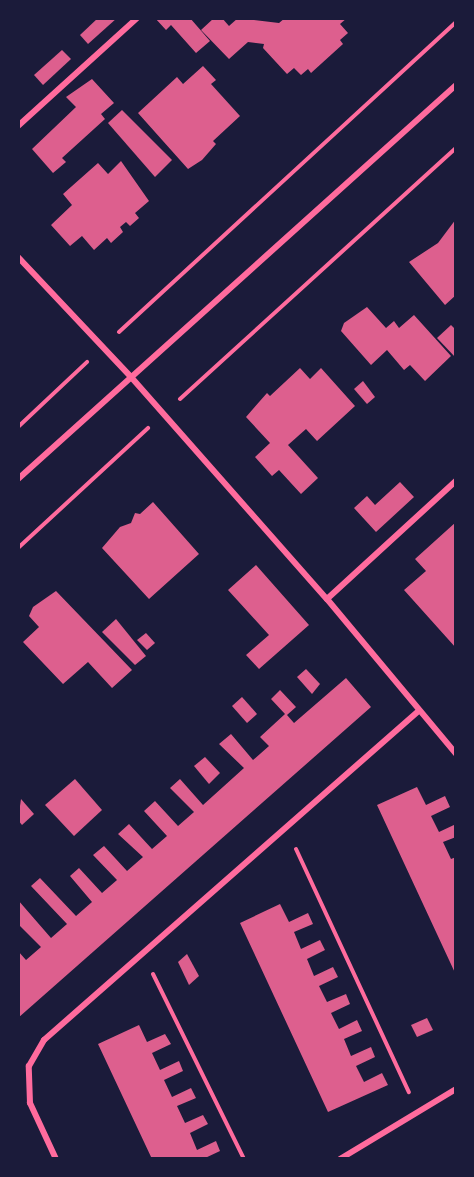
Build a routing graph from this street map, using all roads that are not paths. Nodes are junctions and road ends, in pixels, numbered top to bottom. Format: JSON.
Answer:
{"nodes":[{"id":1,"x":137,"y":18,"type":"edge"},
{"id":2,"x":456,"y":85,"type":"edge"},
{"id":3,"x":18,"y":126,"type":"edge"},
{"id":4,"x":18,"y":257,"type":"edge"},
{"id":5,"x":131,"y":377,"type":"junction"},
{"id":6,"x":18,"y":479,"type":"edge"},
{"id":7,"x":456,"y":481,"type":"edge"},
{"id":8,"x":327,"y":599,"type":"junction"},
{"id":9,"x":418,"y":712,"type":"junction"},
{"id":10,"x":456,"y":753,"type":"edge"},
{"id":11,"x":456,"y":1089,"type":"edge"},
{"id":12,"x":56,"y":1159,"type":"edge"},
{"id":13,"x":340,"y":1159,"type":"edge"}],
"edges":[{"from":1,"to":3,"type":"street"},
{"from":2,"to":5,"type":"street"},
{"from":4,"to":5,"type":"street"},
{"from":5,"to":6,"type":"street"},
{"from":5,"to":8,"type":"street"},
{"from":7,"to":8,"type":"street"},
{"from":8,"to":9,"type":"street"},
{"from":9,"to":10,"type":"street"},
{"from":9,"to":12,"type":"street"},
{"from":11,"to":13,"type":"street"}]}
